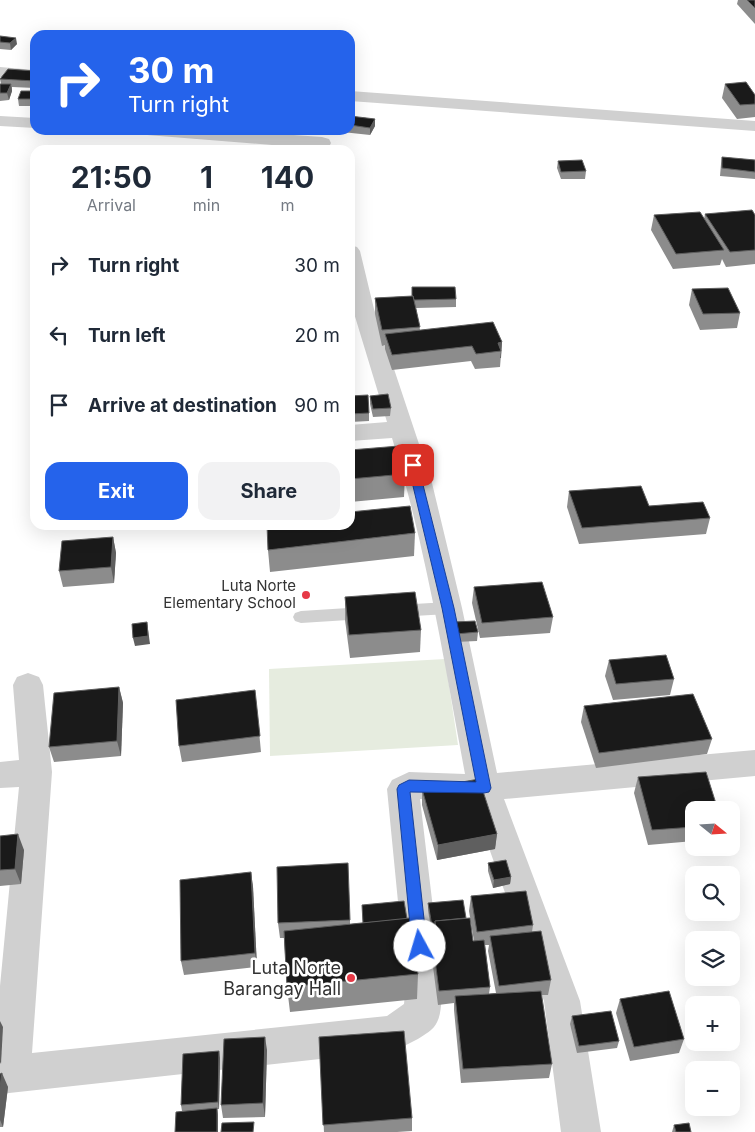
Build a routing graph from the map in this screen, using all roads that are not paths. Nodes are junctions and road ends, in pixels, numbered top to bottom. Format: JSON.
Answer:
{"nodes":[{"id":1,"x":0,"y":72,"type":"edge"},
{"id":2,"x":30,"y":75,"type":"edge"},
{"id":3,"x":355,"y":96,"type":"edge"},
{"id":4,"x":0,"y":121,"type":"edge"},
{"id":5,"x":30,"y":123,"type":"edge"},
{"id":6,"x":755,"y":126,"type":"edge"},
{"id":7,"x":227,"y":135,"type":"edge"},
{"id":8,"x":322,"y":141,"type":"edge"},
{"id":9,"x":355,"y":273,"type":"edge"},
{"id":10,"x":402,"y":429,"type":"junction"},
{"id":11,"x":355,"y":433,"type":"edge"},
{"id":12,"x":448,"y":608,"type":"junction"},
{"id":13,"x":301,"y":617,"type":"dead end"},
{"id":14,"x":28,"y":685,"type":"dead end"},
{"id":15,"x":755,"y":762,"type":"edge"},
{"id":16,"x":36,"y":772,"type":"junction"},
{"id":17,"x":0,"y":775,"type":"edge"},
{"id":18,"x":484,"y":788,"type":"junction"},
{"id":19,"x":5,"y":1074,"type":"edge"},
{"id":20,"x":581,"y":1132,"type":"edge"}],
"edges":[{"from":1,"to":2,"type":"street"},
{"from":3,"to":6,"type":"street"},
{"from":4,"to":5,"type":"street"},
{"from":7,"to":8,"type":"street"},
{"from":9,"to":10,"type":"street"},
{"from":10,"to":11,"type":"street"},
{"from":10,"to":12,"type":"street"},
{"from":12,"to":13,"type":"lane"},
{"from":12,"to":18,"type":"street"},
{"from":14,"to":16,"type":"street"},
{"from":15,"to":18,"type":"street"},
{"from":16,"to":17,"type":"street"},
{"from":16,"to":19,"type":"street"},
{"from":18,"to":19,"type":"street"},
{"from":18,"to":20,"type":"street"}]}
